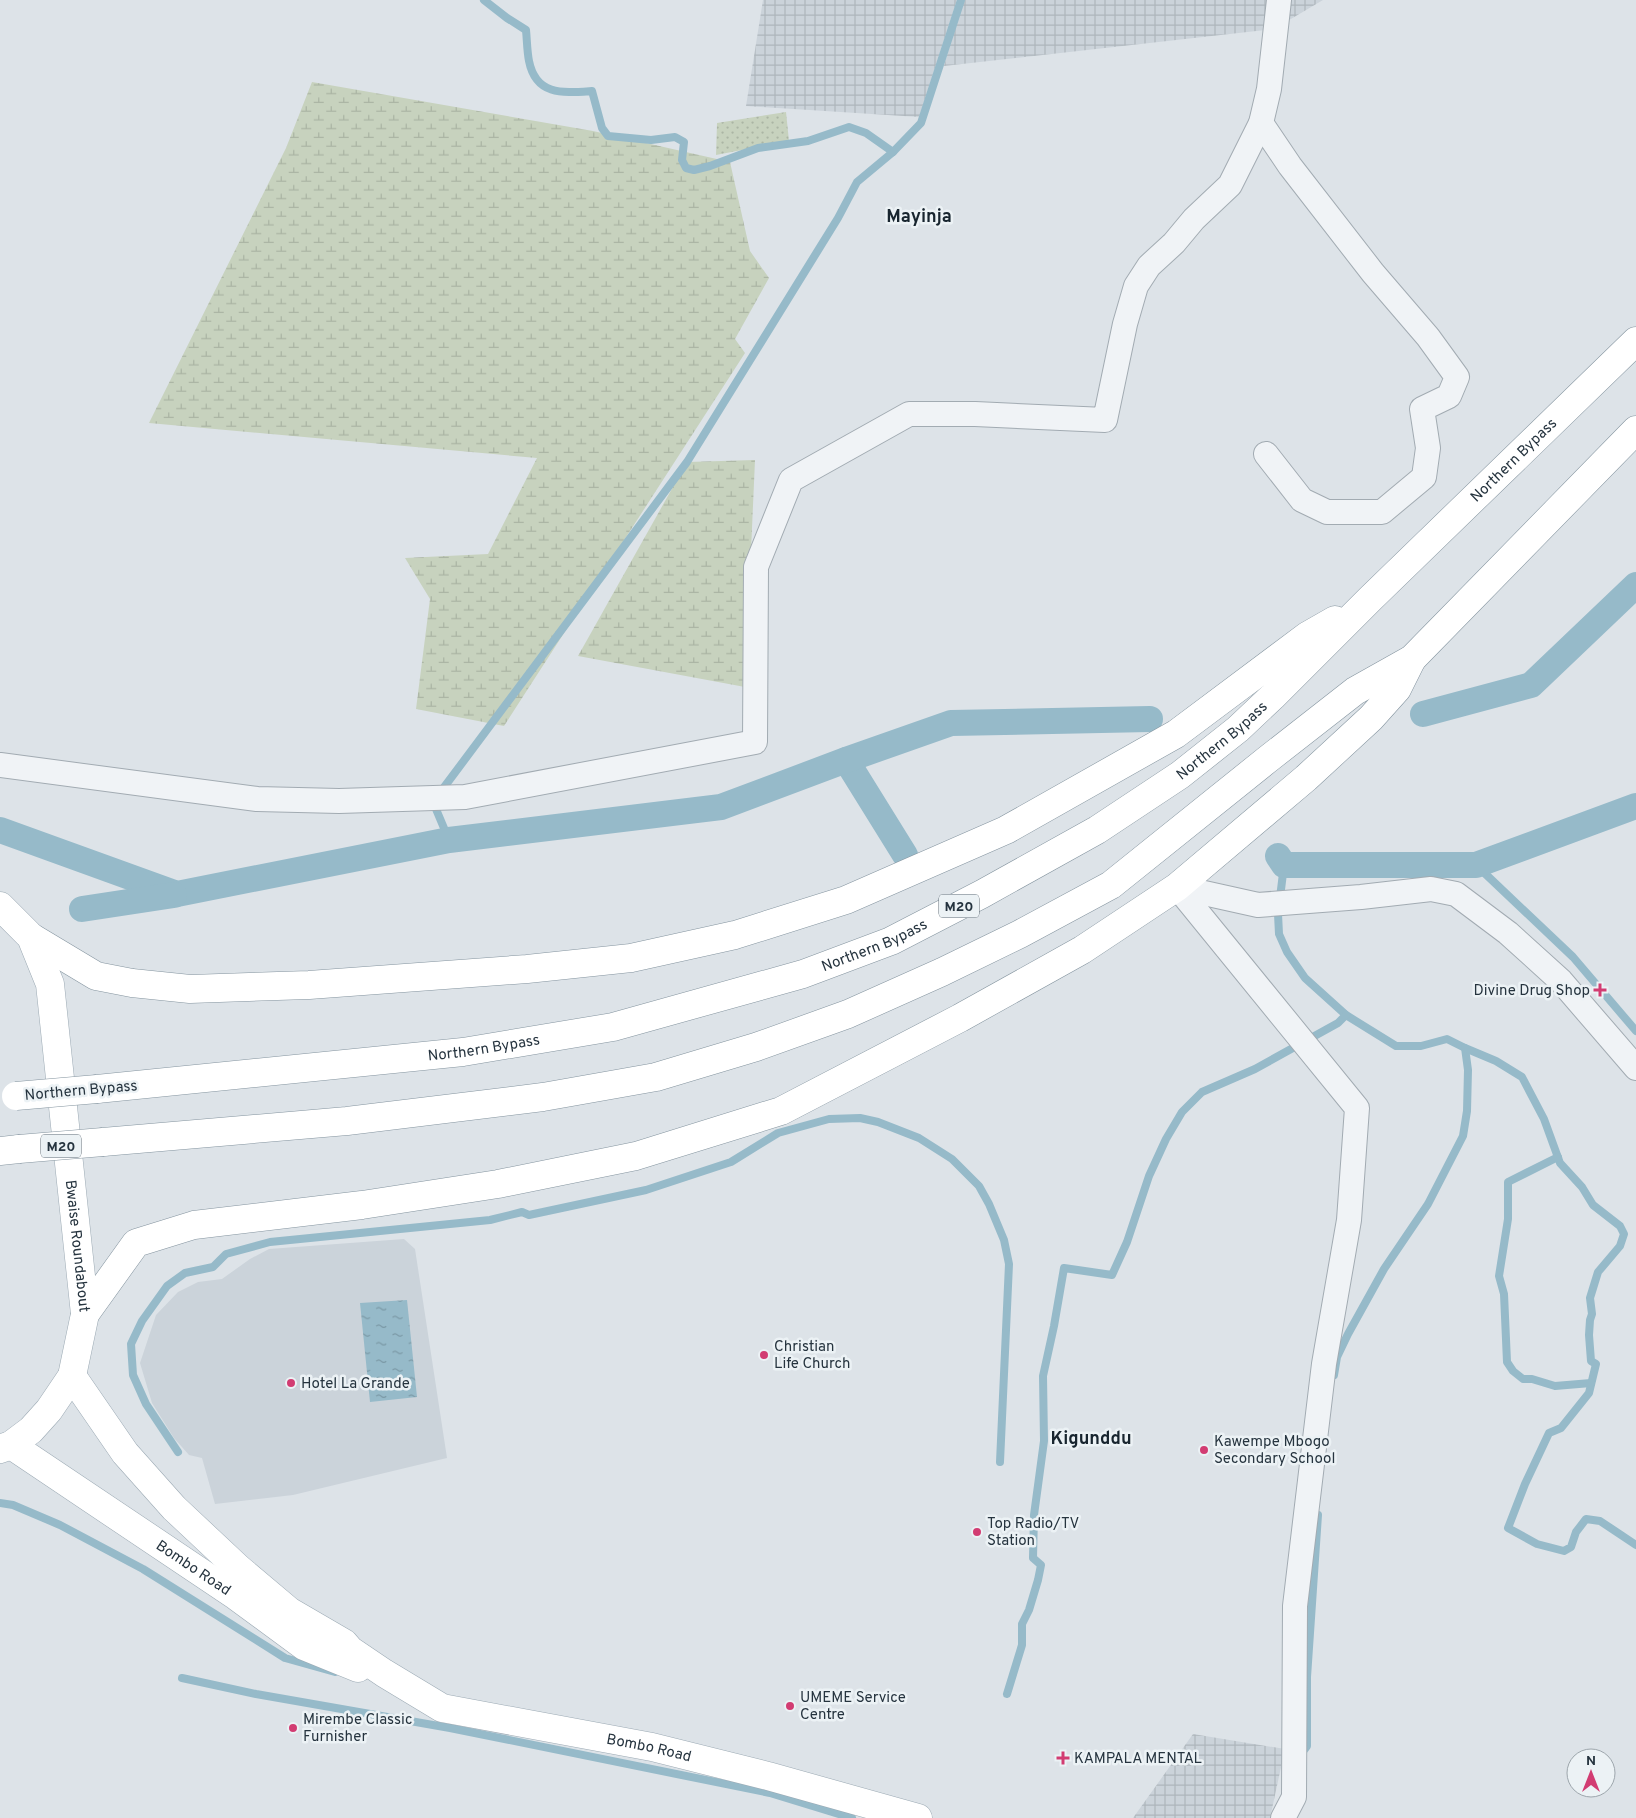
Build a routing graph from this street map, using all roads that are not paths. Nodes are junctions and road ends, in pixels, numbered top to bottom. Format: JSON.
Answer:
{"nodes":[{"id":1,"x":1279,"y":0,"type":"edge"},
{"id":2,"x":1261,"y":122,"type":"junction"},
{"id":3,"x":1636,"y":341,"type":"edge"},
{"id":4,"x":1636,"y":430,"type":"edge"},
{"id":5,"x":1266,"y":454,"type":"dead end"},
{"id":6,"x":1370,"y":599,"type":"junction"},
{"id":7,"x":1412,"y":659,"type":"junction"},
{"id":8,"x":0,"y":765,"type":"edge"},
{"id":9,"x":1177,"y":887,"type":"junction"},
{"id":10,"x":0,"y":906,"type":"edge"},
{"id":11,"x":31,"y":937,"type":"junction"},
{"id":12,"x":1636,"y":1068,"type":"edge"},
{"id":13,"x":8,"y":1097,"type":"edge"},
{"id":14,"x":10,"y":1150,"type":"edge"},
{"id":15,"x":84,"y":1314,"type":"junction"},
{"id":16,"x":72,"y":1376,"type":"junction"},
{"id":17,"x":6,"y":1447,"type":"edge"},
{"id":18,"x":384,"y":1673,"type":"junction"},
{"id":19,"x":918,"y":1818,"type":"edge"},
{"id":20,"x":1283,"y":1818,"type":"edge"}],
"edges":[{"from":1,"to":2,"type":"street"},
{"from":2,"to":5,"type":"street"},
{"from":2,"to":8,"type":"street"},
{"from":3,"to":6,"type":"main road","name":"Northern Bypass","number":"M20"},
{"from":4,"to":7,"type":"main road","number":"M20"},
{"from":6,"to":11,"type":"main road"},
{"from":6,"to":13,"type":"main road","name":"Northern Bypass","number":"M20","bridge":true},
{"from":7,"to":9,"type":"main road"},
{"from":7,"to":14,"type":"main road","number":"M20","bridge":true},
{"from":9,"to":12,"type":"street"},
{"from":9,"to":15,"type":"main road"},
{"from":9,"to":20,"type":"street"},
{"from":10,"to":11,"type":"main road","name":"Bwaise Roundabout"},
{"from":11,"to":15,"type":"main road","name":"Bwaise Roundabout"},
{"from":15,"to":16,"type":"main road","name":"Bwaise Roundabout"},
{"from":16,"to":17,"type":"main road","name":"Bwaise Roundabout"},
{"from":16,"to":18,"type":"main road","name":"Bombo Road"},
{"from":17,"to":18,"type":"main road","name":"Bombo Road"},
{"from":18,"to":19,"type":"main road","name":"Bombo Road"}]}
